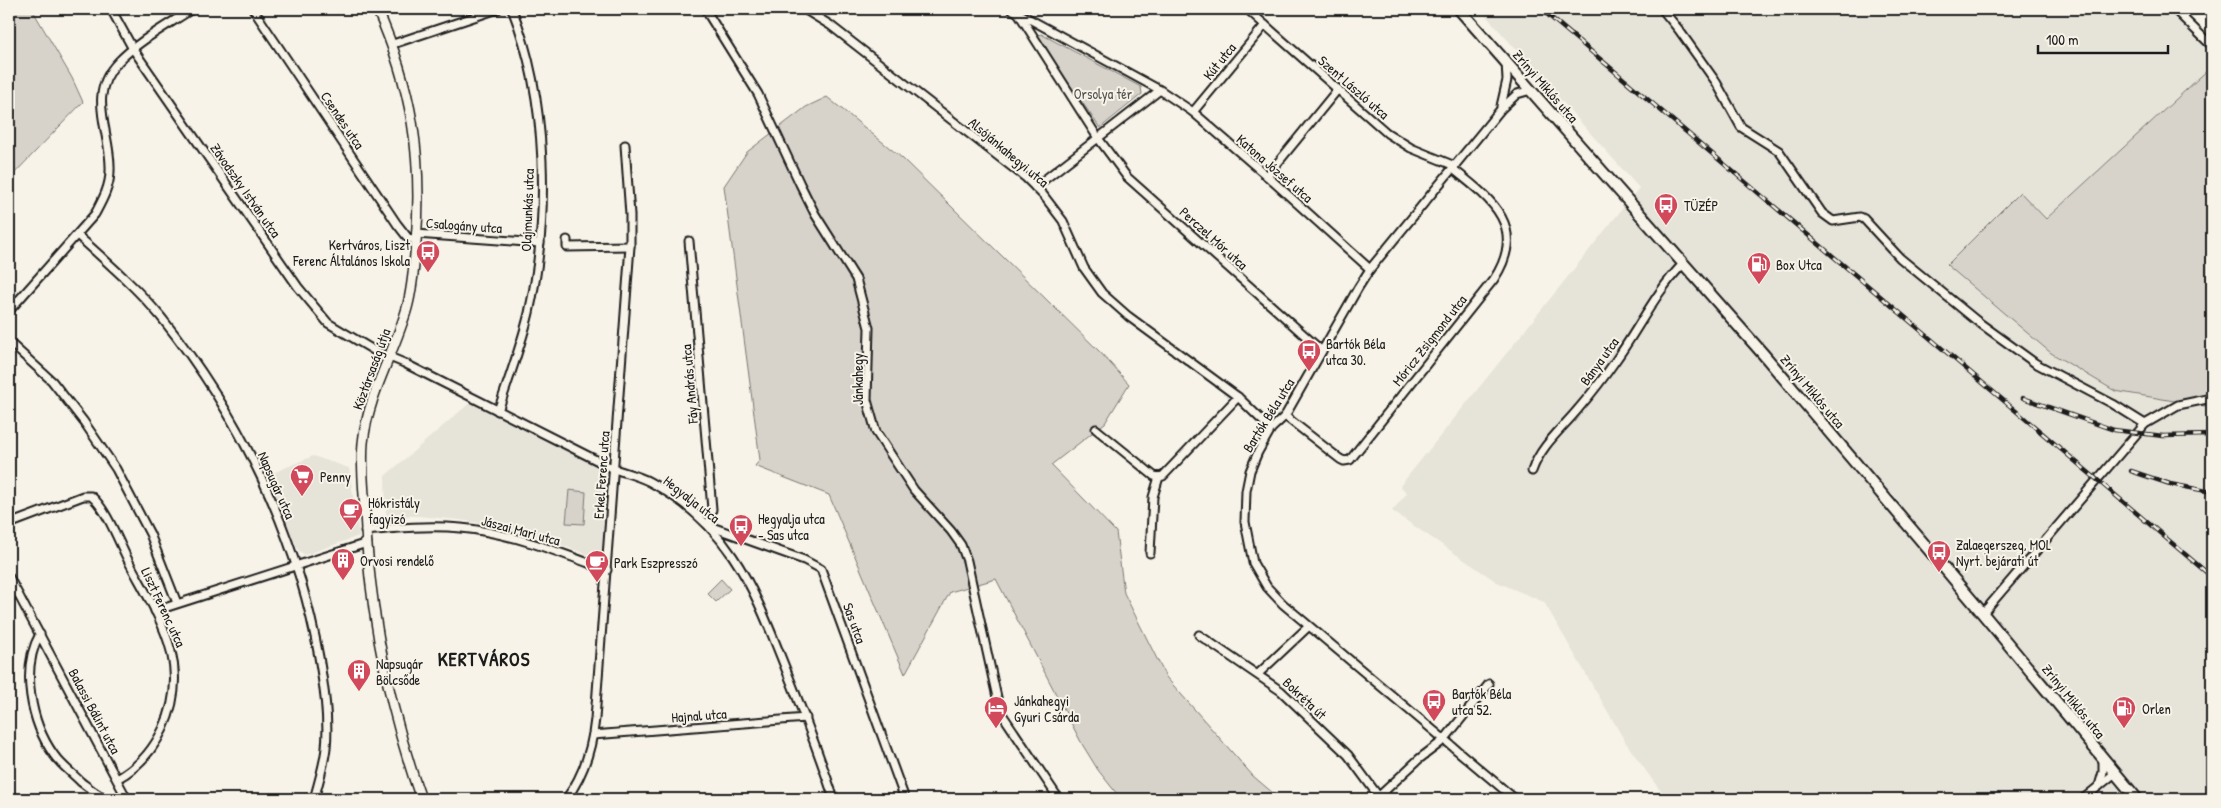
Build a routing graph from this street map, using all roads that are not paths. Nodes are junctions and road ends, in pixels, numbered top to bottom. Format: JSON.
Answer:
{"nodes":[{"id":1,"x":111,"y":9,"type":"edge"},
{"id":2,"x":192,"y":9,"type":"edge"},
{"id":3,"x":253,"y":9,"type":"edge"},
{"id":4,"x":377,"y":9,"type":"edge"},
{"id":5,"x":498,"y":9,"type":"edge"},
{"id":6,"x":512,"y":9,"type":"edge"},
{"id":7,"x":705,"y":9,"type":"edge"},
{"id":8,"x":804,"y":9,"type":"edge"},
{"id":9,"x":1011,"y":9,"type":"edge"},
{"id":10,"x":1247,"y":9,"type":"edge"},
{"id":11,"x":1459,"y":9,"type":"edge"},
{"id":12,"x":1662,"y":9,"type":"edge"},
{"id":13,"x":2174,"y":9,"type":"edge"},
{"id":14,"x":1019,"y":14,"type":"junction"},
{"id":15,"x":1264,"y":25,"type":"junction"},
{"id":16,"x":393,"y":44,"type":"junction"},
{"id":17,"x":2212,"y":46,"type":"edge"},
{"id":18,"x":134,"y":49,"type":"junction"},
{"id":19,"x":1506,"y":62,"type":"junction"},
{"id":20,"x":1338,"y":89,"type":"junction"},
{"id":21,"x":1160,"y":90,"type":"junction"},
{"id":22,"x":1531,"y":90,"type":"junction"},
{"id":23,"x":1501,"y":109,"type":"junction"},
{"id":24,"x":1193,"y":112,"type":"junction"},
{"id":25,"x":1098,"y":138,"type":"junction"},
{"id":26,"x":625,"y":145,"type":"dead end"},
{"id":27,"x":1454,"y":168,"type":"junction"},
{"id":28,"x":1267,"y":176,"type":"junction"},
{"id":29,"x":1035,"y":187,"type":"junction"},
{"id":30,"x":77,"y":235,"type":"junction"},
{"id":31,"x":416,"y":237,"type":"junction"},
{"id":32,"x":567,"y":240,"type":"dead end"},
{"id":33,"x":689,"y":241,"type":"dead end"},
{"id":34,"x":540,"y":242,"type":"junction"},
{"id":35,"x":630,"y":246,"type":"junction"},
{"id":36,"x":1684,"y":263,"type":"junction"},
{"id":37,"x":1370,"y":269,"type":"junction"},
{"id":38,"x":9,"y":311,"type":"edge"},
{"id":39,"x":9,"y":342,"type":"edge"},
{"id":40,"x":1321,"y":350,"type":"junction"},
{"id":41,"x":389,"y":357,"type":"junction"},
{"id":42,"x":1238,"y":397,"type":"junction"},
{"id":43,"x":2212,"y":398,"type":"edge"},
{"id":44,"x":498,"y":411,"type":"junction"},
{"id":45,"x":1285,"y":416,"type":"junction"},
{"id":46,"x":2145,"y":424,"type":"junction"},
{"id":47,"x":1096,"y":428,"type":"dead end"},
{"id":48,"x":1271,"y":429,"type":"junction"},
{"id":49,"x":614,"y":468,"type":"junction"},
{"id":50,"x":1532,"y":471,"type":"dead end"},
{"id":51,"x":1159,"y":477,"type":"junction"},
{"id":52,"x":9,"y":524,"type":"edge"},
{"id":53,"x":709,"y":526,"type":"junction"},
{"id":54,"x":366,"y":531,"type":"junction"},
{"id":55,"x":366,"y":543,"type":"junction"},
{"id":56,"x":1150,"y":553,"type":"dead end"},
{"id":57,"x":295,"y":565,"type":"junction"},
{"id":58,"x":607,"y":570,"type":"junction"},
{"id":59,"x":9,"y":577,"type":"edge"},
{"id":60,"x":177,"y":603,"type":"junction"},
{"id":61,"x":155,"y":611,"type":"junction"},
{"id":62,"x":1983,"y":613,"type":"junction"},
{"id":63,"x":1308,"y":627,"type":"junction"},
{"id":64,"x":40,"y":634,"type":"junction"},
{"id":65,"x":1199,"y":635,"type":"dead end"},
{"id":66,"x":1258,"y":674,"type":"junction"},
{"id":67,"x":1489,"y":684,"type":"dead end"},
{"id":68,"x":806,"y":718,"type":"junction"},
{"id":69,"x":593,"y":735,"type":"junction"},
{"id":70,"x":1444,"y":740,"type":"junction"},
{"id":71,"x":2104,"y":758,"type":"junction"},
{"id":72,"x":2115,"y":773,"type":"junction"},
{"id":73,"x":117,"y":779,"type":"junction"},
{"id":74,"x":2098,"y":786,"type":"junction"},
{"id":75,"x":1378,"y":798,"type":"edge"},
{"id":76,"x":106,"y":799,"type":"edge"},
{"id":77,"x":128,"y":799,"type":"edge"},
{"id":78,"x":314,"y":799,"type":"edge"},
{"id":79,"x":421,"y":799,"type":"edge"},
{"id":80,"x":566,"y":799,"type":"edge"},
{"id":81,"x":834,"y":799,"type":"edge"},
{"id":82,"x":905,"y":799,"type":"edge"},
{"id":83,"x":1059,"y":799,"type":"edge"},
{"id":84,"x":1516,"y":799,"type":"edge"},
{"id":85,"x":2083,"y":799,"type":"edge"},
{"id":86,"x":2137,"y":799,"type":"edge"}],
"edges":[{"from":1,"to":18,"type":"street","name":"Závodszky István utca"},
{"from":2,"to":18,"type":"street"},
{"from":3,"to":31,"type":"street","name":"Csendes utca"},
{"from":4,"to":16,"type":"street","name":"Köztársaság útja"},
{"from":5,"to":16,"type":"street"},
{"from":6,"to":34,"type":"street","name":"Olajmunkás utca"},
{"from":7,"to":83,"type":"street","name":"Jánkahegy"},
{"from":8,"to":29,"type":"street","name":"Alsójánkahegyi utca"},
{"from":9,"to":14,"type":"street"},
{"from":10,"to":15,"type":"street","name":"Szent László utca"},
{"from":11,"to":19,"type":"main road","name":"Zrínyi Miklós utca"},
{"from":12,"to":46,"type":"street"},
{"from":13,"to":17,"type":"street"},
{"from":14,"to":21,"type":"street"},
{"from":14,"to":25,"type":"street"},
{"from":15,"to":20,"type":"street","name":"Szent László utca"},
{"from":15,"to":24,"type":"street","name":"Kút utca"},
{"from":16,"to":31,"type":"street","name":"Köztársaság útja"},
{"from":18,"to":30,"type":"street"},
{"from":18,"to":41,"type":"street","name":"Závodszky István utca"},
{"from":19,"to":22,"type":"main road","name":"Zrínyi Miklós utca"},
{"from":19,"to":23,"type":"street"},
{"from":20,"to":27,"type":"street","name":"Szent László utca"},
{"from":20,"to":28,"type":"street"},
{"from":21,"to":24,"type":"street","name":"Katona József utca"},
{"from":21,"to":25,"type":"street"},
{"from":22,"to":23,"type":"street","name":"Bartók Béla utca"},
{"from":22,"to":36,"type":"main road","name":"Zrínyi Miklós utca"},
{"from":23,"to":27,"type":"street","name":"Bartók Béla utca"},
{"from":24,"to":28,"type":"street","name":"Katona József utca"},
{"from":25,"to":29,"type":"street"},
{"from":25,"to":40,"type":"street","name":"Perczel Mór utca"},
{"from":26,"to":35,"type":"street","name":"Erkel Ferenc utca"},
{"from":27,"to":37,"type":"street","name":"Bartók Béla utca"},
{"from":27,"to":45,"type":"street","name":"Móricz Zsigmond utca"},
{"from":28,"to":37,"type":"street","name":"Katona József utca"},
{"from":29,"to":42,"type":"street","name":"Alsójánkahegyi utca"},
{"from":30,"to":38,"type":"street"},
{"from":30,"to":57,"type":"street","name":"Napsugár utca"},
{"from":31,"to":34,"type":"street","name":"Csalogány utca"},
{"from":31,"to":41,"type":"street","name":"Köztársaság útja"},
{"from":32,"to":35,"type":"street"},
{"from":33,"to":53,"type":"street","name":"Fáy András utca"},
{"from":34,"to":44,"type":"street","name":"Olajmunkás utca"},
{"from":35,"to":49,"type":"street","name":"Erkel Ferenc utca"},
{"from":36,"to":50,"type":"street","name":"Bánya utca"},
{"from":36,"to":62,"type":"main road","name":"Zrínyi Miklós utca"},
{"from":37,"to":40,"type":"street","name":"Bartók Béla utca"},
{"from":39,"to":60,"type":"street","name":"Liszt Ferenc utca"},
{"from":40,"to":45,"type":"street","name":"Bartók Béla utca"},
{"from":41,"to":44,"type":"street","name":"Hegyalja utca"},
{"from":41,"to":54,"type":"street","name":"Köztársaság útja"},
{"from":42,"to":48,"type":"street","name":"Alsójánkahegyi utca"},
{"from":42,"to":51,"type":"street"},
{"from":43,"to":46,"type":"street"},
{"from":44,"to":49,"type":"street","name":"Hegyalja utca"},
{"from":45,"to":48,"type":"street","name":"Bartók Béla utca"},
{"from":46,"to":62,"type":"street"},
{"from":47,"to":51,"type":"street"},
{"from":48,"to":63,"type":"street","name":"Bartók Béla utca"},
{"from":49,"to":53,"type":"street","name":"Hegyalja utca"},
{"from":49,"to":58,"type":"street","name":"Erkel Ferenc utca"},
{"from":51,"to":56,"type":"street"},
{"from":52,"to":61,"type":"street","name":"Liszt Ferenc utca"},
{"from":53,"to":68,"type":"street","name":"Hegyalja utca"},
{"from":53,"to":82,"type":"street","name":"Sas utca"},
{"from":54,"to":55,"type":"street","name":"Köztársaság útja"},
{"from":54,"to":58,"type":"street","name":"Jászai Mari utca"},
{"from":55,"to":57,"type":"street"},
{"from":55,"to":79,"type":"street","name":"Köztársaság útja"},
{"from":57,"to":60,"type":"street"},
{"from":57,"to":78,"type":"street","name":"Napsugár utca"},
{"from":58,"to":69,"type":"street","name":"Erkel Ferenc utca"},
{"from":59,"to":64,"type":"street","name":"Balassi Bálint utca"},
{"from":60,"to":61,"type":"street"},
{"from":61,"to":73,"type":"street","name":"Liszt Ferenc utca"},
{"from":62,"to":71,"type":"main road","name":"Zrínyi Miklós utca"},
{"from":63,"to":66,"type":"street"},
{"from":63,"to":70,"type":"street","name":"Bartók Béla utca"},
{"from":64,"to":73,"type":"street","name":"Balassi Bálint utca"},
{"from":64,"to":76,"type":"street"},
{"from":65,"to":66,"type":"street","name":"Bokréta út"},
{"from":66,"to":75,"type":"street","name":"Bokréta út"},
{"from":67,"to":70,"type":"street"},
{"from":68,"to":69,"type":"street","name":"Hajnal utca"},
{"from":68,"to":81,"type":"street","name":"Hegyalja utca"},
{"from":69,"to":80,"type":"street","name":"Erkel Ferenc utca"},
{"from":70,"to":75,"type":"street"},
{"from":70,"to":84,"type":"street","name":"Bartók Béla utca"},
{"from":71,"to":72,"type":"main road","name":"Zrínyi Miklós utca"},
{"from":71,"to":74,"type":"street"},
{"from":72,"to":74,"type":"street"},
{"from":72,"to":86,"type":"main road","name":"Zrínyi Miklós utca"},
{"from":73,"to":77,"type":"street","name":"Balassi Bálint utca"},
{"from":74,"to":85,"type":"street"}]}
